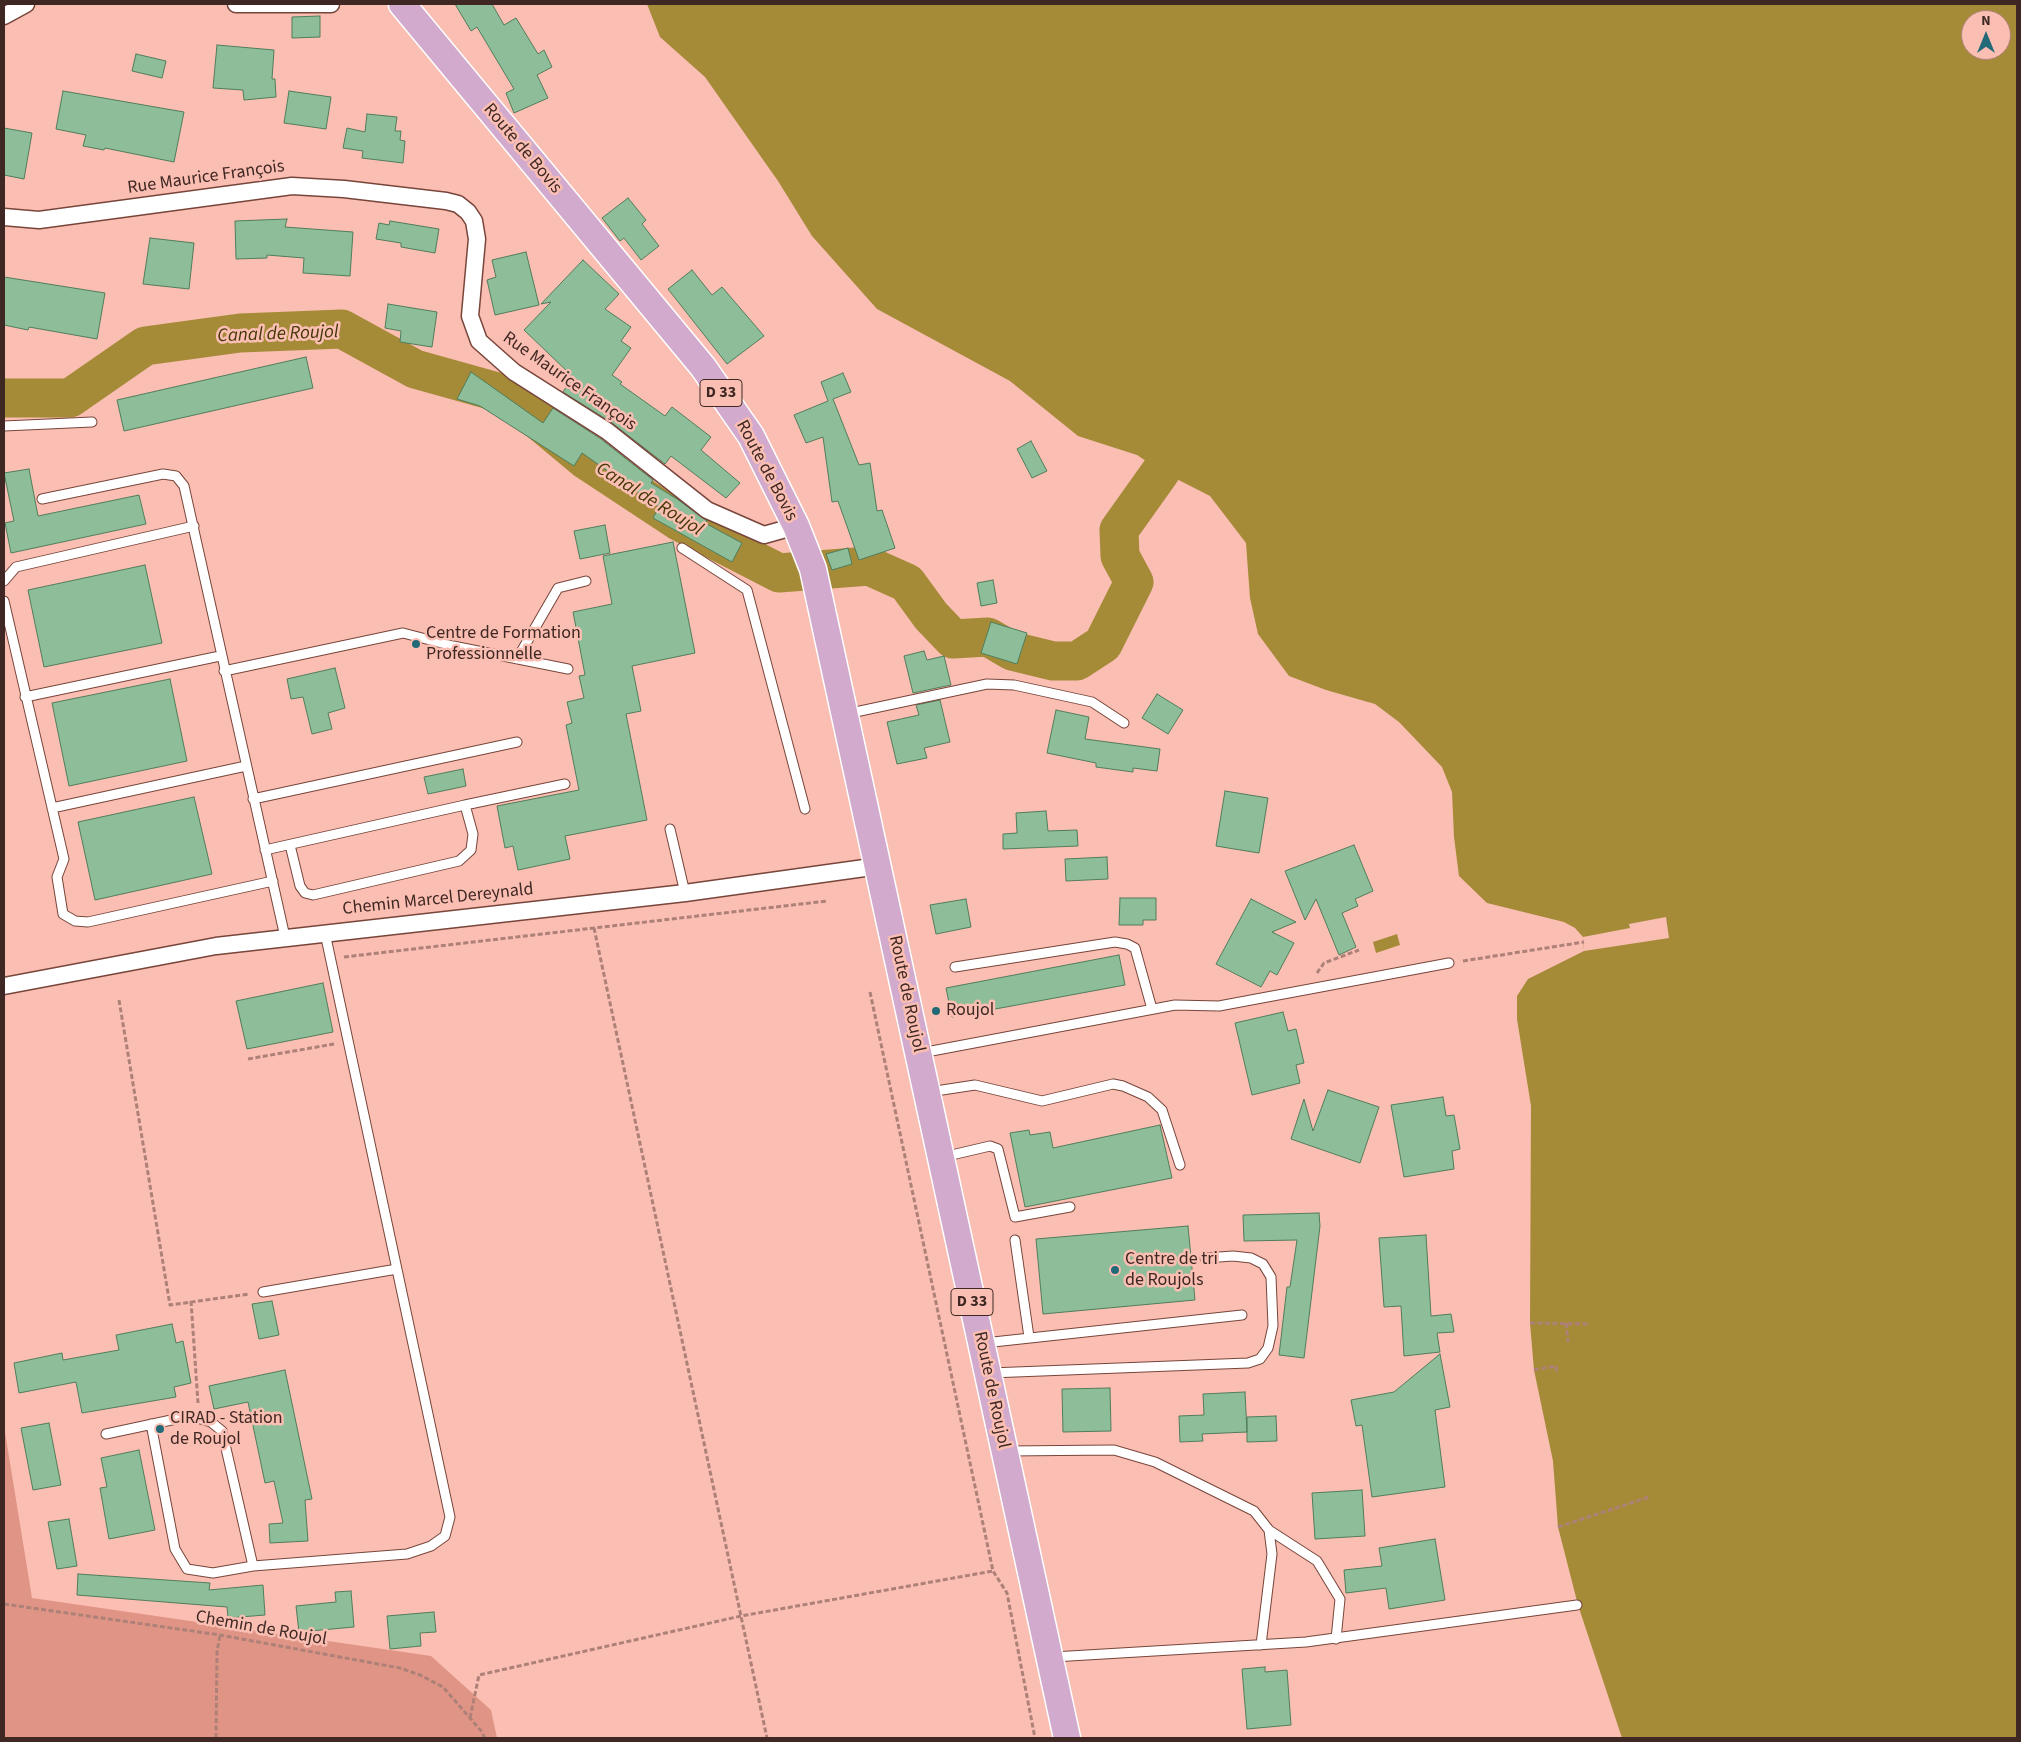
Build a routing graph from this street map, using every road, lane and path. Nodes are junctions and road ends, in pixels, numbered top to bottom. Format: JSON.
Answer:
{"nodes":[{"id":1,"x":26,"y":4,"type":"edge"},
{"id":2,"x":236,"y":4,"type":"edge"},
{"id":3,"x":331,"y":4,"type":"edge"},
{"id":4,"x":402,"y":4,"type":"edge"},
{"id":5,"x":4,"y":16,"type":"edge"},
{"id":6,"x":4,"y":217,"type":"edge"},
{"id":7,"x":92,"y":422,"type":"dead end"},
{"id":8,"x":4,"y":426,"type":"edge"},
{"id":9,"x":42,"y":499,"type":"dead end"},
{"id":10,"x":194,"y":526,"type":"junction"},
{"id":11,"x":796,"y":526,"type":"junction"},
{"id":12,"x":682,"y":548,"type":"dead end"},
{"id":13,"x":4,"y":581,"type":"edge"},
{"id":14,"x":586,"y":581,"type":"dead end"},
{"id":15,"x":4,"y":601,"type":"edge"},
{"id":16,"x":220,"y":656,"type":"junction"},
{"id":17,"x":517,"y":658,"type":"junction"},
{"id":18,"x":568,"y":669,"type":"dead end"},
{"id":19,"x":224,"y":670,"type":"junction"},
{"id":20,"x":25,"y":697,"type":"junction"},
{"id":21,"x":845,"y":714,"type":"junction"},
{"id":22,"x":1124,"y":724,"type":"dead end"},
{"id":23,"x":517,"y":742,"type":"dead end"},
{"id":24,"x":246,"y":766,"type":"junction"},
{"id":25,"x":565,"y":784,"type":"dead end"},
{"id":26,"x":254,"y":799,"type":"junction"},
{"id":27,"x":465,"y":805,"type":"junction"},
{"id":28,"x":52,"y":808,"type":"junction"},
{"id":29,"x":804,"y":809,"type":"dead end"},
{"id":30,"x":670,"y":829,"type":"dead end"},
{"id":31,"x":290,"y":845,"type":"junction"},
{"id":32,"x":266,"y":850,"type":"junction"},
{"id":33,"x":879,"y":866,"type":"junction"},
{"id":34,"x":273,"y":881,"type":"junction"},
{"id":35,"x":685,"y":893,"type":"junction"},
{"id":36,"x":827,"y":901,"type":"dead end"},
{"id":37,"x":594,"y":928,"type":"junction"},
{"id":38,"x":325,"y":933,"type":"junction"},
{"id":39,"x":284,"y":937,"type":"junction"},
{"id":40,"x":1584,"y":942,"type":"dead end"},
{"id":41,"x":1359,"y":950,"type":"dead end"},
{"id":42,"x":331,"y":958,"type":"junction"},
{"id":43,"x":1449,"y":963,"type":"joint"},
{"id":44,"x":955,"y":967,"type":"dead end"},
{"id":45,"x":4,"y":986,"type":"edge"},
{"id":46,"x":1317,"y":988,"type":"junction"},
{"id":47,"x":870,"y":992,"type":"dead end"},
{"id":48,"x":119,"y":1000,"type":"dead end"},
{"id":49,"x":1152,"y":1009,"type":"junction"},
{"id":50,"x":348,"y":1042,"type":"junction"},
{"id":51,"x":918,"y":1054,"type":"junction"},
{"id":52,"x":248,"y":1059,"type":"dead end"},
{"id":53,"x":927,"y":1093,"type":"junction"},
{"id":54,"x":941,"y":1158,"type":"junction"},
{"id":55,"x":1180,"y":1165,"type":"dead end"},
{"id":56,"x":1070,"y":1207,"type":"dead end"},
{"id":57,"x":1015,"y":1240,"type":"dead end"},
{"id":58,"x":1205,"y":1258,"type":"dead end"},
{"id":59,"x":397,"y":1269,"type":"junction"},
{"id":60,"x":263,"y":1292,"type":"joint"},
{"id":61,"x":191,"y":1302,"type":"junction"},
{"id":62,"x":1242,"y":1315,"type":"dead end"},
{"id":63,"x":1530,"y":1323,"type":"dead end"},
{"id":64,"x":1566,"y":1323,"type":"junction"},
{"id":65,"x":1590,"y":1324,"type":"dead end"},
{"id":66,"x":1029,"y":1337,"type":"junction"},
{"id":67,"x":1568,"y":1342,"type":"dead end"},
{"id":68,"x":981,"y":1343,"type":"junction"},
{"id":69,"x":1534,"y":1370,"type":"dead end"},
{"id":70,"x":988,"y":1373,"type":"junction"},
{"id":71,"x":1557,"y":1374,"type":"dead end"},
{"id":72,"x":199,"y":1419,"type":"junction"},
{"id":73,"x":152,"y":1424,"type":"junction"},
{"id":74,"x":106,"y":1434,"type":"dead end"},
{"id":75,"x":1004,"y":1451,"type":"junction"},
{"id":76,"x":1649,"y":1498,"type":"dead end"},
{"id":77,"x":1558,"y":1528,"type":"dead end"},
{"id":78,"x":1269,"y":1530,"type":"junction"},
{"id":79,"x":253,"y":1566,"type":"junction"},
{"id":80,"x":993,"y":1571,"type":"junction"},
{"id":81,"x":4,"y":1604,"type":"edge"},
{"id":82,"x":1577,"y":1605,"type":"dead end"},
{"id":83,"x":741,"y":1616,"type":"junction"},
{"id":84,"x":220,"y":1635,"type":"junction"},
{"id":85,"x":1336,"y":1639,"type":"junction"},
{"id":86,"x":1261,"y":1645,"type":"junction"},
{"id":87,"x":1050,"y":1657,"type":"junction"},
{"id":88,"x":470,"y":1718,"type":"junction"},
{"id":89,"x":216,"y":1738,"type":"edge"},
{"id":90,"x":484,"y":1738,"type":"edge"},
{"id":91,"x":768,"y":1738,"type":"edge"},
{"id":92,"x":1035,"y":1738,"type":"edge"},
{"id":93,"x":1067,"y":1738,"type":"edge"}],
"edges":[{"from":1,"to":5,"type":"street"},
{"from":2,"to":3,"type":"street"},
{"from":4,"to":11,"type":"main road","name":"Route de Bovis","number":"D 33"},
{"from":6,"to":11,"type":"street","name":"Rue Maurice François"},
{"from":7,"to":8,"type":"lane"},
{"from":9,"to":10,"type":"lane"},
{"from":10,"to":13,"type":"lane"},
{"from":10,"to":16,"type":"lane"},
{"from":11,"to":21,"type":"main road","name":"Route de Bovis","number":"D 33"},
{"from":12,"to":29,"type":"lane"},
{"from":14,"to":17,"type":"lane"},
{"from":15,"to":20,"type":"lane"},
{"from":16,"to":19,"type":"lane"},
{"from":16,"to":20,"type":"lane"},
{"from":17,"to":18,"type":"lane"},
{"from":17,"to":19,"type":"lane"},
{"from":19,"to":24,"type":"lane"},
{"from":20,"to":28,"type":"lane"},
{"from":21,"to":22,"type":"lane"},
{"from":21,"to":33,"type":"main road","name":"Route de Bovis","number":"D 33"},
{"from":23,"to":26,"type":"lane"},
{"from":24,"to":26,"type":"lane"},
{"from":24,"to":28,"type":"lane"},
{"from":25,"to":27,"type":"lane"},
{"from":26,"to":32,"type":"lane"},
{"from":27,"to":31,"type":"lane"},
{"from":27,"to":31,"type":"lane"},
{"from":28,"to":34,"type":"lane"},
{"from":30,"to":35,"type":"lane"},
{"from":31,"to":32,"type":"lane"},
{"from":32,"to":34,"type":"lane"},
{"from":33,"to":35,"type":"street","name":"Chemin Marcel Dereynald"},
{"from":33,"to":51,"type":"main road","name":"Route de Roujol","number":"D 33"},
{"from":34,"to":39,"type":"lane"},
{"from":35,"to":38,"type":"street","name":"Chemin Marcel Dereynald"},
{"from":36,"to":37,"type":"path"},
{"from":37,"to":42,"type":"path"},
{"from":37,"to":83,"type":"path"},
{"from":38,"to":39,"type":"street","name":"Chemin Marcel Dereynald"},
{"from":38,"to":42,"type":"lane"},
{"from":39,"to":45,"type":"street","name":"Chemin Marcel Dereynald"},
{"from":40,"to":43,"type":"path"},
{"from":41,"to":46,"type":"path"},
{"from":42,"to":50,"type":"lane"},
{"from":43,"to":46,"type":"lane"},
{"from":44,"to":49,"type":"lane"},
{"from":46,"to":49,"type":"lane"},
{"from":47,"to":80,"type":"path"},
{"from":48,"to":61,"type":"path"},
{"from":49,"to":51,"type":"lane"},
{"from":50,"to":52,"type":"path"},
{"from":50,"to":59,"type":"lane"},
{"from":51,"to":53,"type":"main road","name":"Route de Roujol","number":"D 33"},
{"from":53,"to":54,"type":"main road","name":"Route de Roujol","number":"D 33"},
{"from":53,"to":55,"type":"lane"},
{"from":54,"to":56,"type":"lane"},
{"from":54,"to":68,"type":"main road","name":"Route de Roujol","number":"D 33"},
{"from":57,"to":66,"type":"lane"},
{"from":58,"to":70,"type":"lane"},
{"from":59,"to":60,"type":"lane"},
{"from":59,"to":79,"type":"lane"},
{"from":60,"to":61,"type":"path"},
{"from":61,"to":72,"type":"path"},
{"from":62,"to":66,"type":"lane"},
{"from":63,"to":64,"type":"path"},
{"from":64,"to":65,"type":"path"},
{"from":64,"to":67,"type":"path"},
{"from":66,"to":68,"type":"lane"},
{"from":68,"to":70,"type":"main road","name":"Route de Roujol","number":"D 33"},
{"from":69,"to":71,"type":"path"},
{"from":70,"to":75,"type":"main road","name":"Route de Roujol","number":"D 33"},
{"from":72,"to":73,"type":"lane"},
{"from":72,"to":79,"type":"lane"},
{"from":73,"to":74,"type":"lane"},
{"from":73,"to":79,"type":"lane"},
{"from":75,"to":78,"type":"lane"},
{"from":75,"to":87,"type":"main road","name":"Route de Roujol","number":"D 33"},
{"from":76,"to":77,"type":"path"},
{"from":78,"to":85,"type":"lane"},
{"from":78,"to":86,"type":"lane"},
{"from":80,"to":83,"type":"path"},
{"from":80,"to":92,"type":"path"},
{"from":81,"to":84,"type":"path","name":"Chemin de Roujol"},
{"from":82,"to":85,"type":"lane"},
{"from":83,"to":88,"type":"path"},
{"from":83,"to":91,"type":"path"},
{"from":84,"to":88,"type":"path","name":"Chemin de Roujol"},
{"from":84,"to":89,"type":"path"},
{"from":85,"to":86,"type":"lane"},
{"from":86,"to":87,"type":"lane"},
{"from":87,"to":93,"type":"main road","name":"Route de Roujol","number":"D 33"},
{"from":88,"to":90,"type":"path","name":"Chemin de Roujol"}]}
